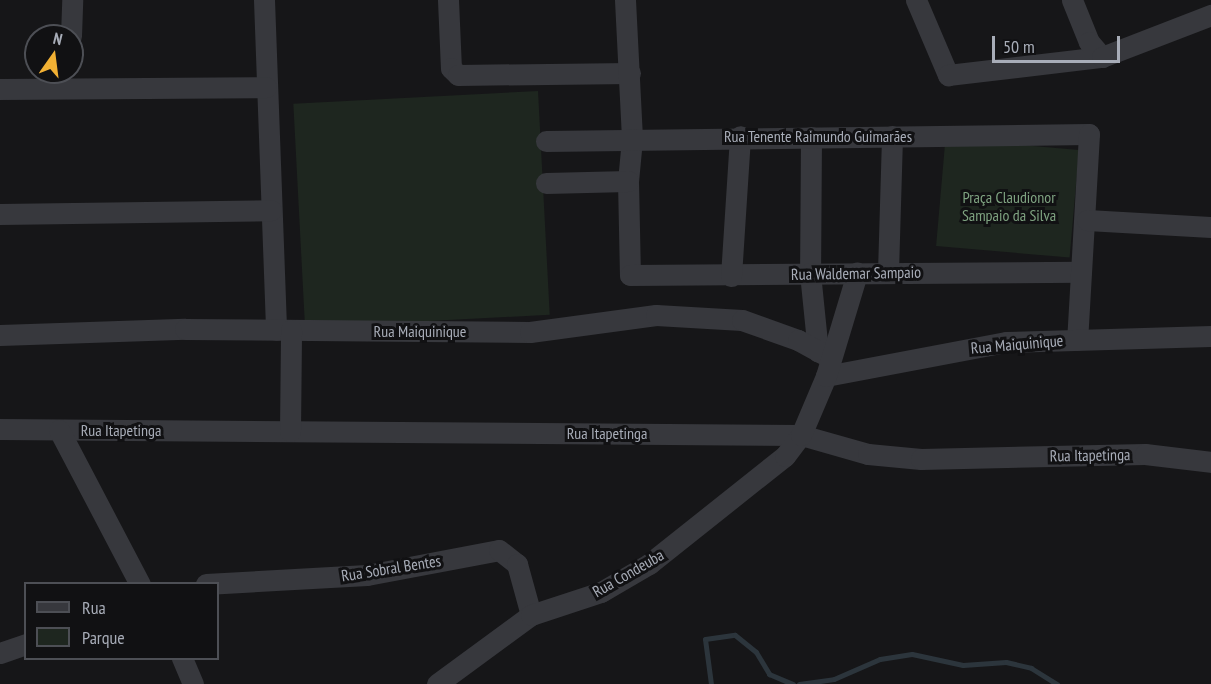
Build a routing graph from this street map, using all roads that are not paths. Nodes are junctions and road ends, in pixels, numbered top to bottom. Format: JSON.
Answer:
{"nodes":[{"id":1,"x":72,"y":0,"type":"edge"},
{"id":2,"x":264,"y":0,"type":"edge"},
{"id":3,"x":448,"y":0,"type":"edge"},
{"id":4,"x":625,"y":0,"type":"edge"},
{"id":5,"x":916,"y":0,"type":"edge"},
{"id":6,"x":1072,"y":0,"type":"edge"},
{"id":7,"x":1210,"y":12,"type":"edge"},
{"id":8,"x":71,"y":24,"type":"edge"},
{"id":9,"x":1102,"y":57,"type":"junction"},
{"id":10,"x":630,"y":73,"type":"junction"},
{"id":11,"x":84,"y":80,"type":"edge"},
{"id":12,"x":39,"y":84,"type":"edge"},
{"id":13,"x":266,"y":87,"type":"junction"},
{"id":14,"x":0,"y":89,"type":"edge"},
{"id":15,"x":740,"y":136,"type":"junction"},
{"id":16,"x":892,"y":136,"type":"junction"},
{"id":17,"x":811,"y":137,"type":"junction"},
{"id":18,"x":632,"y":139,"type":"junction"},
{"id":19,"x":546,"y":141,"type":"dead end"},
{"id":20,"x":628,"y":181,"type":"junction"},
{"id":21,"x":546,"y":183,"type":"dead end"},
{"id":22,"x":271,"y":210,"type":"junction"},
{"id":23,"x":0,"y":214,"type":"edge"},
{"id":24,"x":1087,"y":220,"type":"junction"},
{"id":25,"x":1211,"y":227,"type":"edge"},
{"id":26,"x":888,"y":272,"type":"junction"},
{"id":27,"x":1081,"y":272,"type":"junction"},
{"id":28,"x":810,"y":273,"type":"junction"},
{"id":29,"x":857,"y":273,"type":"junction"},
{"id":30,"x":731,"y":276,"type":"junction"},
{"id":31,"x":283,"y":330,"type":"junction"},
{"id":32,"x":0,"y":335,"type":"edge"},
{"id":33,"x":1211,"y":336,"type":"edge"},
{"id":34,"x":1077,"y":339,"type":"junction"},
{"id":35,"x":825,"y":362,"type":"junction"},
{"id":36,"x":0,"y":429,"type":"edge"},
{"id":37,"x":59,"y":430,"type":"junction"},
{"id":38,"x":290,"y":431,"type":"junction"},
{"id":39,"x":801,"y":435,"type":"junction"},
{"id":40,"x":1211,"y":462,"type":"edge"},
{"id":41,"x":139,"y":582,"type":"edge"},
{"id":42,"x":219,"y":583,"type":"edge"},
{"id":43,"x":531,"y":615,"type":"junction"},
{"id":44,"x":24,"y":645,"type":"edge"},
{"id":45,"x":0,"y":653,"type":"edge"},
{"id":46,"x":183,"y":660,"type":"edge"},
{"id":47,"x":193,"y":684,"type":"edge"},
{"id":48,"x":437,"y":684,"type":"edge"}],
"edges":[{"from":1,"to":8,"type":"street"},
{"from":2,"to":13,"type":"street"},
{"from":3,"to":10,"type":"street"},
{"from":4,"to":10,"type":"street"},
{"from":5,"to":9,"type":"street"},
{"from":6,"to":9,"type":"street"},
{"from":7,"to":9,"type":"street"},
{"from":10,"to":18,"type":"street"},
{"from":11,"to":13,"type":"street"},
{"from":12,"to":14,"type":"street"},
{"from":13,"to":22,"type":"street"},
{"from":15,"to":17,"type":"street","name":"Rua Tenente Raimundo Guimarães"},
{"from":15,"to":18,"type":"street","name":"Rua Tenente Raimundo Guimarães"},
{"from":15,"to":30,"type":"street"},
{"from":16,"to":17,"type":"street","name":"Rua Tenente Raimundo Guimarães"},
{"from":16,"to":24,"type":"street","name":"Rua Tenente Raimundo Guimarães"},
{"from":16,"to":26,"type":"street"},
{"from":17,"to":28,"type":"street"},
{"from":18,"to":19,"type":"street","name":"Rua Tenente Raimundo Guimarães"},
{"from":18,"to":20,"type":"street"},
{"from":20,"to":21,"type":"street"},
{"from":20,"to":30,"type":"street","name":"Rua Waldemar Sampaio"},
{"from":22,"to":23,"type":"street"},
{"from":22,"to":31,"type":"street"},
{"from":24,"to":25,"type":"street"},
{"from":24,"to":27,"type":"street"},
{"from":26,"to":27,"type":"street","name":"Rua Waldemar Sampaio"},
{"from":26,"to":29,"type":"street","name":"Rua Waldemar Sampaio"},
{"from":27,"to":34,"type":"street"},
{"from":28,"to":29,"type":"street","name":"Rua Waldemar Sampaio"},
{"from":28,"to":30,"type":"street","name":"Rua Waldemar Sampaio"},
{"from":28,"to":35,"type":"street"},
{"from":29,"to":35,"type":"street","name":"Rua Condeuba"},
{"from":31,"to":32,"type":"street","name":"Rua Maiquinique"},
{"from":31,"to":35,"type":"street","name":"Rua Maiquinique"},
{"from":31,"to":38,"type":"street"},
{"from":33,"to":34,"type":"street","name":"Rua Maiquinique"},
{"from":34,"to":35,"type":"street","name":"Rua Maiquinique"},
{"from":35,"to":39,"type":"street","name":"Rua Condeuba"},
{"from":36,"to":37,"type":"street","name":"Rua Itapetinga"},
{"from":37,"to":38,"type":"street","name":"Rua Itapetinga"},
{"from":37,"to":41,"type":"street"},
{"from":38,"to":39,"type":"street","name":"Rua Itapetinga"},
{"from":39,"to":40,"type":"street","name":"Rua Itapetinga"},
{"from":39,"to":43,"type":"street","name":"Rua Condeuba"},
{"from":42,"to":43,"type":"street","name":"Rua Sobral Bentes"},
{"from":43,"to":48,"type":"street","name":"Rua Condeuba"},
{"from":44,"to":45,"type":"street"},
{"from":46,"to":47,"type":"street"}]}
